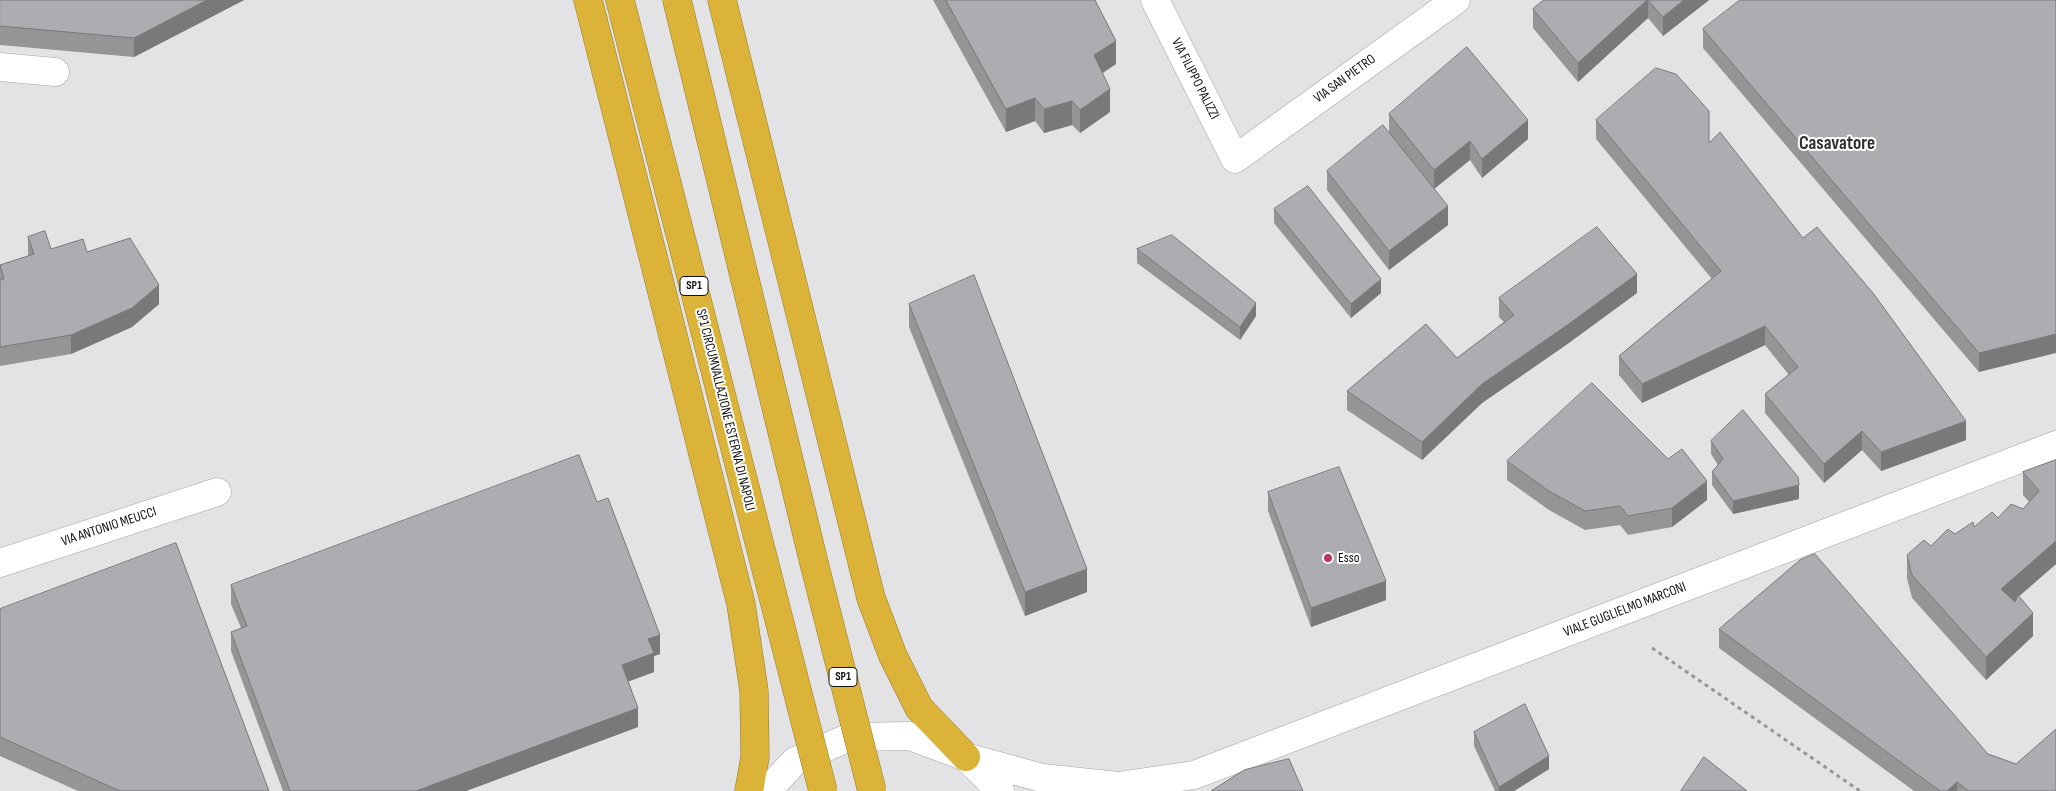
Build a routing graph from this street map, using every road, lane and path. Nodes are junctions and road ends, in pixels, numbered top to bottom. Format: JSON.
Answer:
{"nodes":[{"id":1,"x":588,"y":0,"type":"edge"},
{"id":2,"x":620,"y":0,"type":"edge"},
{"id":3,"x":677,"y":0,"type":"edge"},
{"id":4,"x":722,"y":0,"type":"edge"},
{"id":5,"x":1155,"y":0,"type":"edge"},
{"id":6,"x":1456,"y":0,"type":"edge"},
{"id":7,"x":0,"y":67,"type":"edge"},
{"id":8,"x":55,"y":72,"type":"dead end"},
{"id":9,"x":1235,"y":159,"type":"joint"},
{"id":10,"x":2056,"y":445,"type":"edge"},
{"id":11,"x":217,"y":492,"type":"dead end"},
{"id":12,"x":0,"y":563,"type":"edge"},
{"id":13,"x":1652,"y":648,"type":"dead end"},
{"id":14,"x":966,"y":757,"type":"junction"},
{"id":15,"x":1194,"y":775,"type":"junction"},
{"id":16,"x":749,"y":791,"type":"edge"},
{"id":17,"x":766,"y":791,"type":"edge"},
{"id":18,"x":823,"y":791,"type":"edge"},
{"id":19,"x":872,"y":791,"type":"edge"},
{"id":20,"x":1000,"y":791,"type":"edge"},
{"id":21,"x":1171,"y":791,"type":"edge"},
{"id":22,"x":1860,"y":791,"type":"edge"}],
"edges":[{"from":1,"to":16,"type":"highway"},
{"from":2,"to":18,"type":"highway","name":"SP1 CIRCUMVALLAZIONE ESTERNA DI NAPOLI","number":"SP1","bridge":true},
{"from":3,"to":19,"type":"highway","number":"SP1","bridge":true},
{"from":4,"to":14,"type":"highway"},
{"from":5,"to":9,"type":"street","name":"VIA FILIPPO PALIZZI"},
{"from":6,"to":9,"type":"street","name":"VIA SAN PIETRO"},
{"from":7,"to":8,"type":"street"},
{"from":10,"to":15,"type":"street","name":"VIALE GUGLIELMO MARCONI"},
{"from":11,"to":12,"type":"street","name":"VIA ANTONIO MEUCCI"},
{"from":13,"to":22,"type":"path"},
{"from":14,"to":15,"type":"street","name":"VIALE GUGLIELMO MARCONI"},
{"from":14,"to":17,"type":"street","name":"VIALE GUGLIELMO MARCONI"},
{"from":14,"to":20,"type":"street"},
{"from":15,"to":21,"type":"street","name":"VIALE GUGLIELMO MARCONI"}]}
